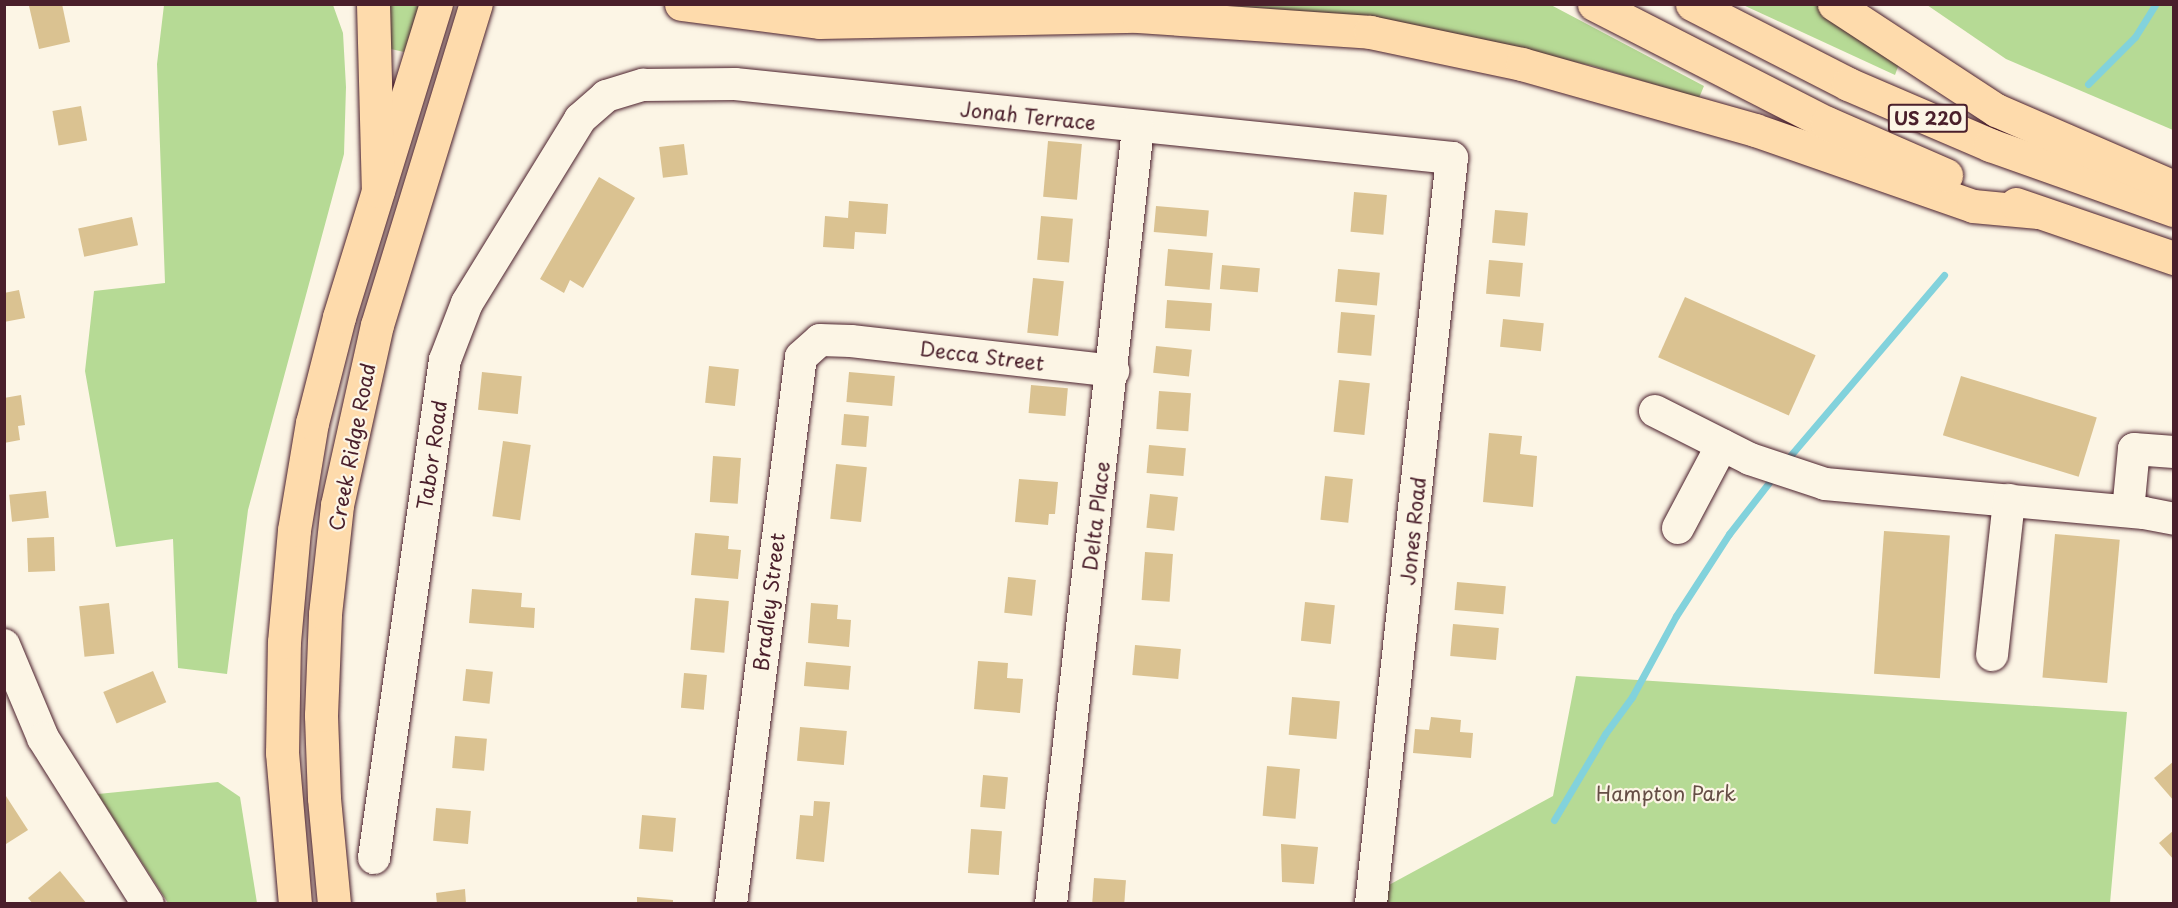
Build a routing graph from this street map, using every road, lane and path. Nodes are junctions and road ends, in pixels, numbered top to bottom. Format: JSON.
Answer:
{"nodes":[{"id":1,"x":373,"y":4,"type":"edge"},
{"id":2,"x":436,"y":4,"type":"edge"},
{"id":3,"x":476,"y":4,"type":"edge"},
{"id":4,"x":681,"y":4,"type":"edge"},
{"id":5,"x":1594,"y":4,"type":"edge"},
{"id":6,"x":1692,"y":4,"type":"edge"},
{"id":7,"x":1834,"y":4,"type":"edge"},
{"id":8,"x":606,"y":96,"type":"joint"},
{"id":9,"x":1137,"y":128,"type":"junction"},
{"id":10,"x":1452,"y":158,"type":"joint"},
{"id":11,"x":2174,"y":187,"type":"edge"},
{"id":12,"x":378,"y":191,"type":"junction"},
{"id":13,"x":2174,"y":210,"type":"edge"},
{"id":14,"x":2036,"y":212,"type":"junction"},
{"id":15,"x":2174,"y":258,"type":"edge"},
{"id":16,"x":851,"y":341,"type":"joint"},
{"id":17,"x":1113,"y":371,"type":"junction"},
{"id":18,"x":1655,"y":411,"type":"dead end"},
{"id":19,"x":1722,"y":445,"type":"junction"},
{"id":20,"x":2174,"y":452,"type":"edge"},
{"id":21,"x":2009,"y":500,"type":"junction"},
{"id":22,"x":2128,"y":511,"type":"junction"},
{"id":23,"x":2174,"y":519,"type":"edge"},
{"id":24,"x":1678,"y":528,"type":"dead end"},
{"id":25,"x":4,"y":645,"type":"edge"},
{"id":26,"x":1992,"y":655,"type":"dead end"},
{"id":27,"x":17,"y":709,"type":"edge"},
{"id":28,"x":374,"y":858,"type":"dead end"},
{"id":29,"x":148,"y":903,"type":"edge"},
{"id":30,"x":295,"y":903,"type":"edge"},
{"id":31,"x":334,"y":903,"type":"edge"},
{"id":32,"x":731,"y":903,"type":"edge"},
{"id":33,"x":1051,"y":903,"type":"edge"},
{"id":34,"x":1371,"y":903,"type":"edge"}],
"edges":[{"from":1,"to":12,"type":"main road"},
{"from":2,"to":12,"type":"main road","name":"Creek Ridge Road"},
{"from":3,"to":31,"type":"main road","name":"Creek Ridge Road"},
{"from":4,"to":14,"type":"main road"},
{"from":5,"to":14,"type":"main road","number":"US 220"},
{"from":6,"to":13,"type":"main road","number":"US 220"},
{"from":7,"to":11,"type":"main road"},
{"from":8,"to":9,"type":"street","name":"Jonah Terrace"},
{"from":8,"to":28,"type":"street","name":"Tabor Road"},
{"from":9,"to":10,"type":"street","name":"Jonah Terrace"},
{"from":9,"to":17,"type":"street","name":"Delta Place"},
{"from":10,"to":34,"type":"street","name":"Jones Road"},
{"from":12,"to":30,"type":"main road","name":"Creek Ridge Road"},
{"from":14,"to":15,"type":"main road","number":"US 220"},
{"from":16,"to":17,"type":"street","name":"Decca Street"},
{"from":16,"to":32,"type":"street","name":"Bradley Street"},
{"from":17,"to":33,"type":"street","name":"Delta Place"},
{"from":18,"to":19,"type":"street"},
{"from":19,"to":21,"type":"street"},
{"from":19,"to":24,"type":"street"},
{"from":20,"to":22,"type":"street"},
{"from":21,"to":22,"type":"street"},
{"from":21,"to":26,"type":"street"},
{"from":22,"to":23,"type":"street"},
{"from":25,"to":27,"type":"street"},
{"from":27,"to":29,"type":"street"}]}
